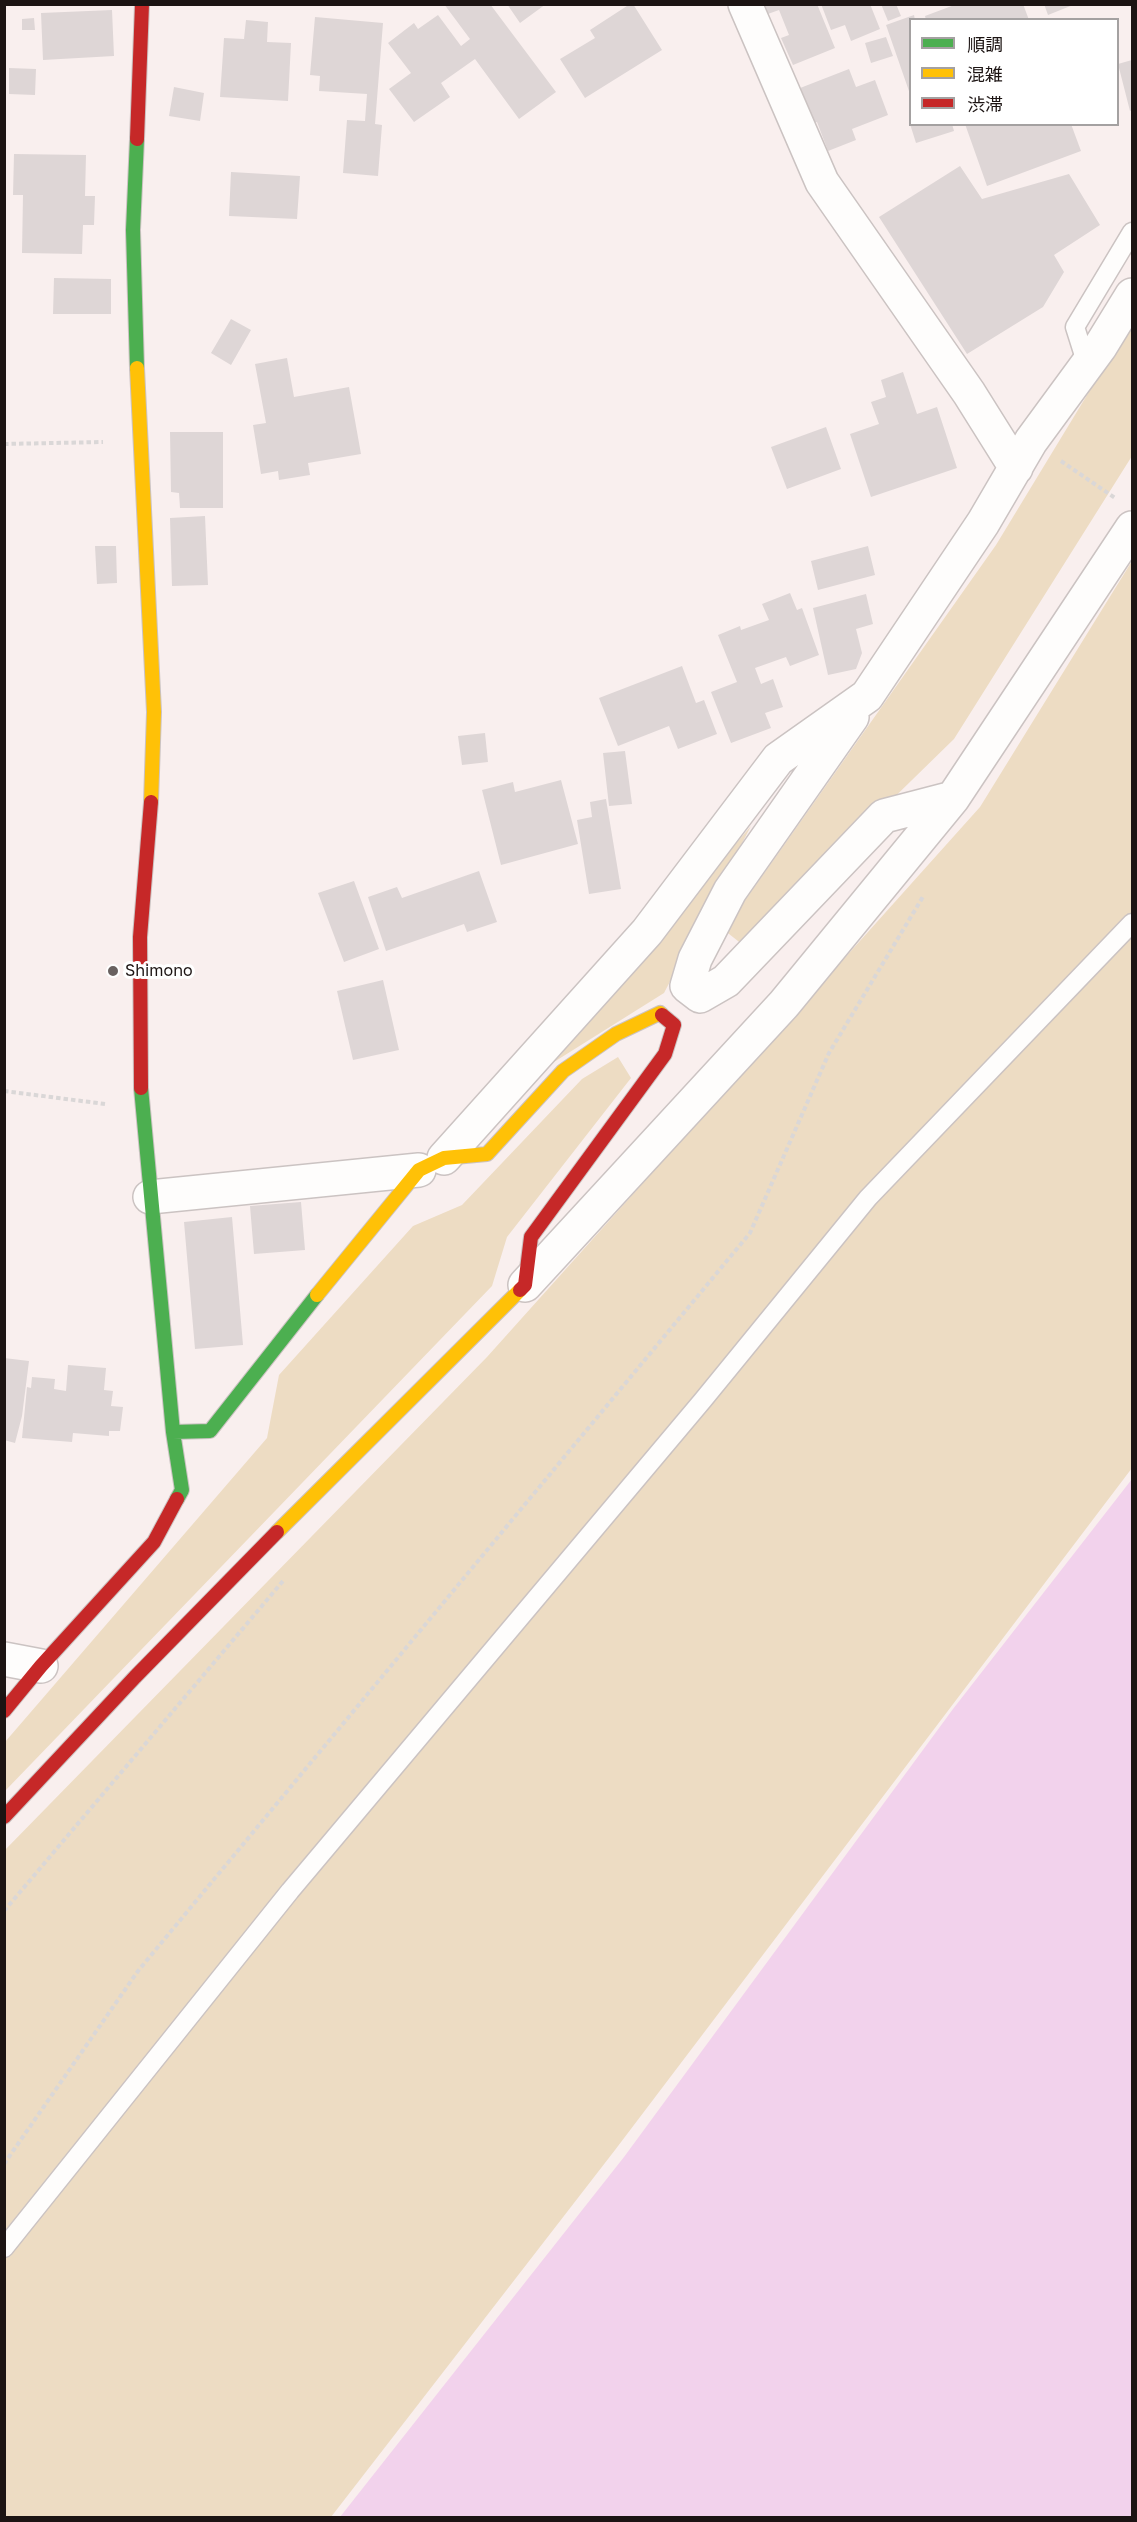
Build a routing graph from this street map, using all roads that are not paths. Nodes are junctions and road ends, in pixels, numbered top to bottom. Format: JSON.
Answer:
{"nodes":[{"id":1,"x":142,"y":4,"type":"edge"},
{"id":2,"x":745,"y":4,"type":"edge"},
{"id":3,"x":1132,"y":232,"type":"edge"},
{"id":4,"x":1132,"y":294,"type":"edge"},
{"id":5,"x":1087,"y":365,"type":"junction"},
{"id":6,"x":1023,"y":454,"type":"junction"},
{"id":7,"x":1128,"y":516,"type":"edge"},
{"id":8,"x":867,"y":696,"type":"junction"},
{"id":9,"x":953,"y":798,"type":"junction"},
{"id":10,"x":1132,"y":923,"type":"edge"},
{"id":11,"x":693,"y":991,"type":"junction"},
{"id":12,"x":667,"y":1019,"type":"junction"},
{"id":13,"x":432,"y":1164,"type":"junction"},
{"id":14,"x":150,"y":1197,"type":"junction"},
{"id":15,"x":525,"y":1285,"type":"junction"},
{"id":16,"x":173,"y":1432,"type":"junction"},
{"id":17,"x":4,"y":1659,"type":"edge"},
{"id":18,"x":41,"y":1666,"type":"junction"},
{"id":19,"x":4,"y":1711,"type":"edge"},
{"id":20,"x":4,"y":1817,"type":"edge"},
{"id":21,"x":4,"y":2248,"type":"edge"}],
"edges":[{"from":1,"to":14,"type":"street"},
{"from":2,"to":6,"type":"street"},
{"from":3,"to":5,"type":"lane"},
{"from":4,"to":5,"type":"street"},
{"from":5,"to":6,"type":"street"},
{"from":6,"to":8,"type":"street"},
{"from":7,"to":9,"type":"street"},
{"from":8,"to":11,"type":"street"},
{"from":8,"to":13,"type":"street"},
{"from":9,"to":11,"type":"street"},
{"from":9,"to":15,"type":"street"},
{"from":10,"to":21,"type":"lane"},
{"from":11,"to":12,"type":"street"},
{"from":12,"to":13,"type":"street"},
{"from":12,"to":15,"type":"street"},
{"from":13,"to":14,"type":"street"},
{"from":13,"to":16,"type":"street"},
{"from":14,"to":16,"type":"street"},
{"from":15,"to":20,"type":"street"},
{"from":16,"to":18,"type":"street"},
{"from":17,"to":18,"type":"street"},
{"from":18,"to":19,"type":"street"}]}
